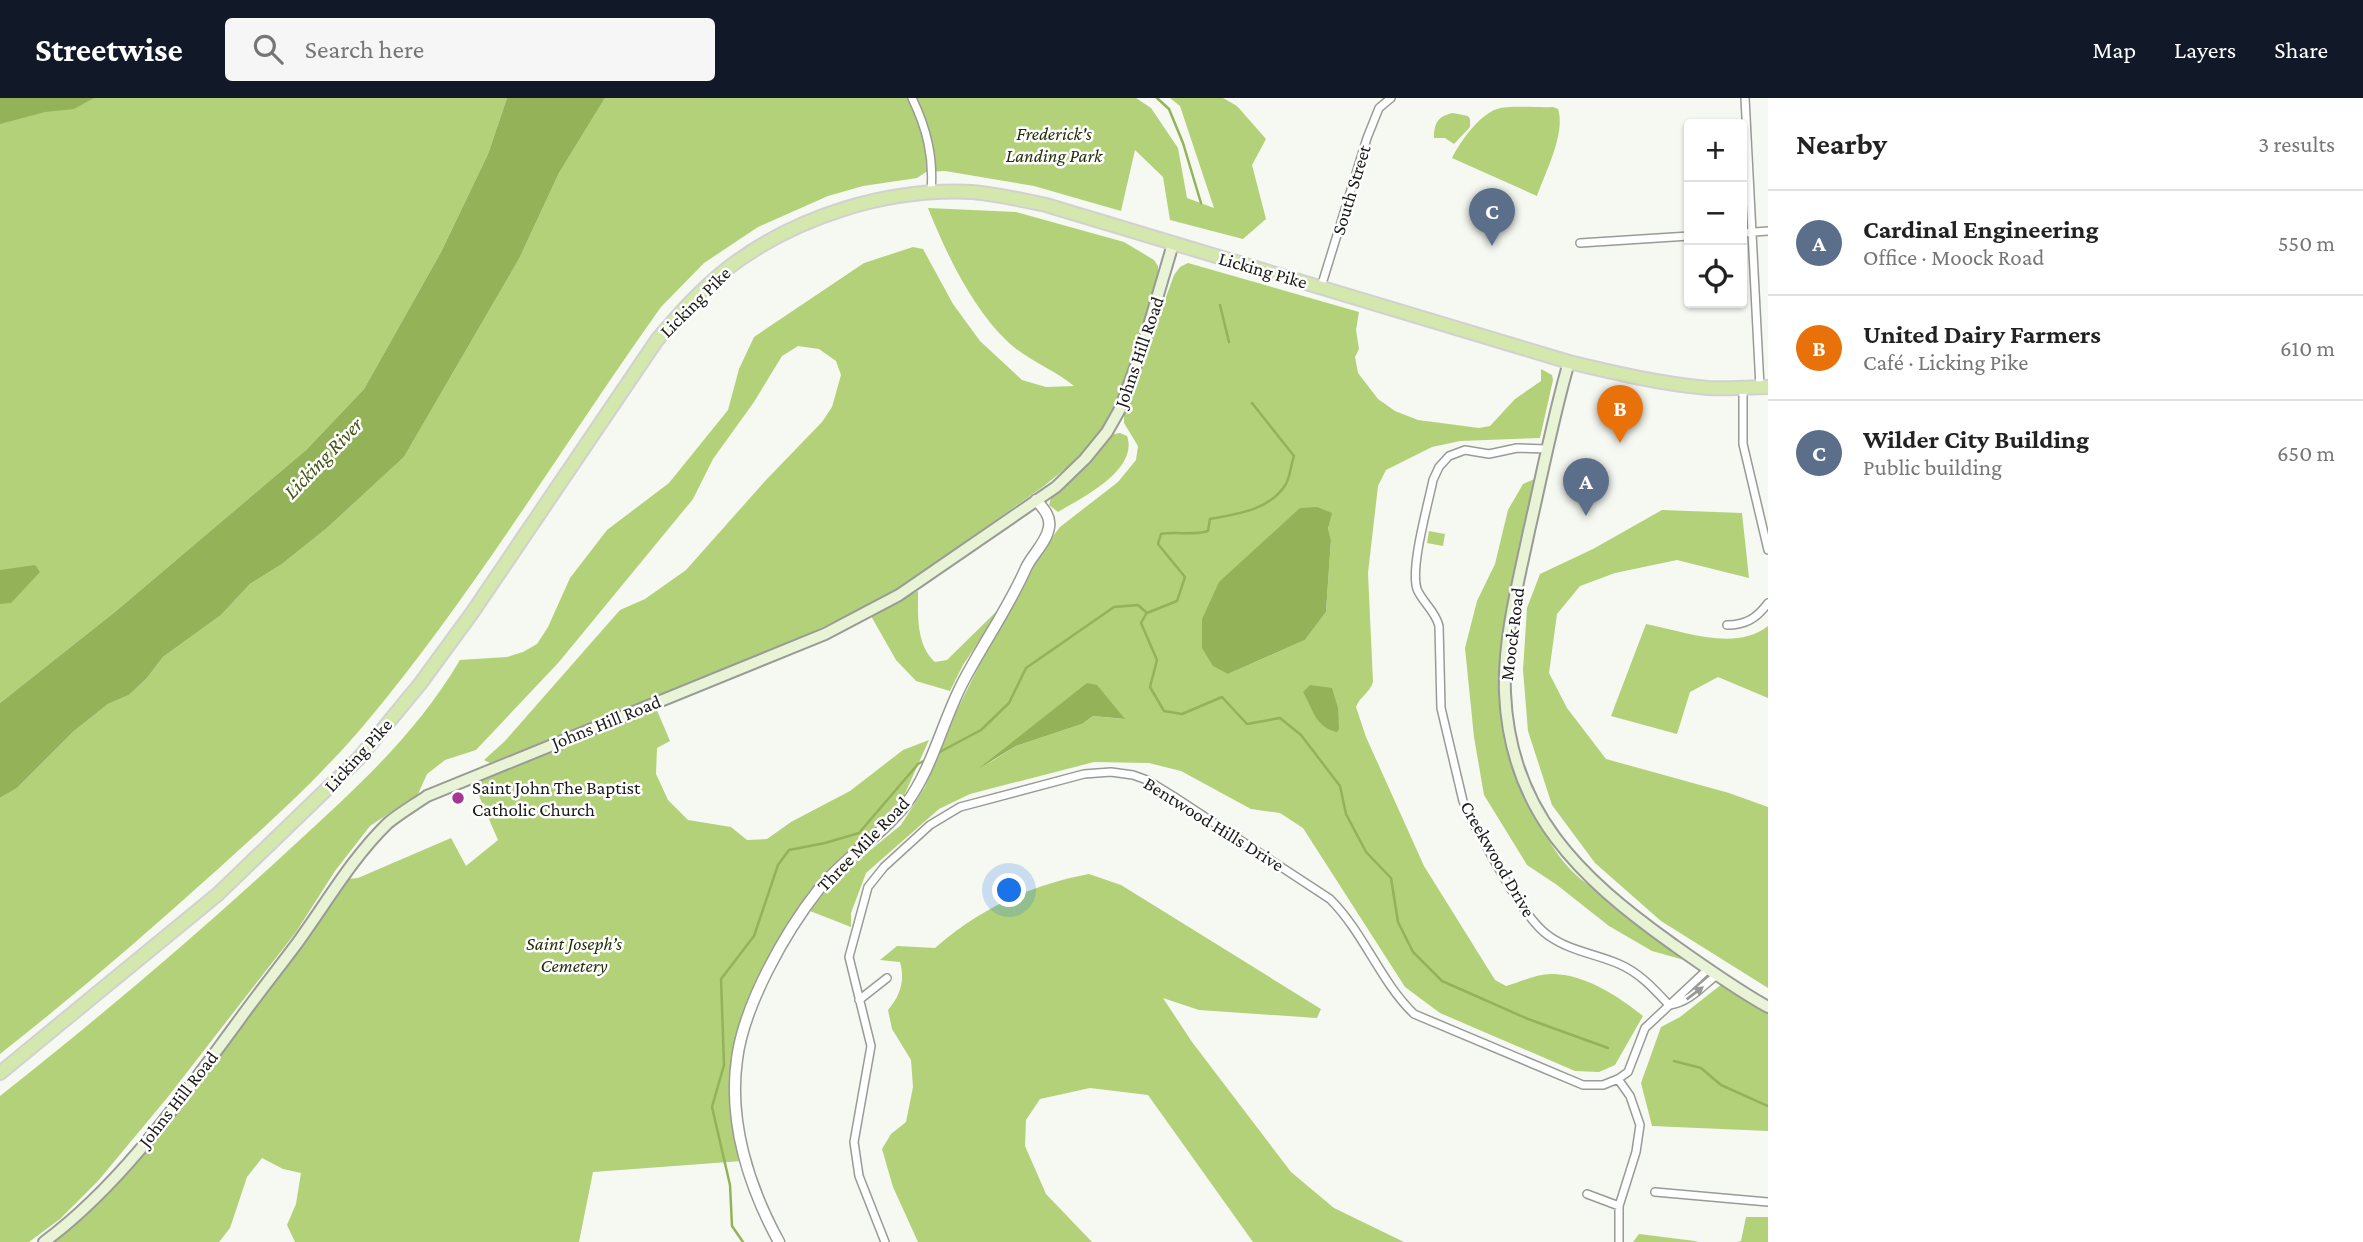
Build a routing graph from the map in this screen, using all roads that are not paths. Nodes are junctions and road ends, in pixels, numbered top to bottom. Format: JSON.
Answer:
{"nodes":[{"id":1,"x":912,"y":98,"type":"edge"},
{"id":2,"x":1391,"y":98,"type":"edge"},
{"id":3,"x":1745,"y":98,"type":"edge"},
{"id":4,"x":931,"y":192,"type":"junction"},
{"id":5,"x":1768,"y":231,"type":"edge"},
{"id":6,"x":1747,"y":233,"type":"edge"},
{"id":7,"x":1752,"y":233,"type":"junction"},
{"id":8,"x":1684,"y":236,"type":"edge"},
{"id":9,"x":1580,"y":243,"type":"dead end"},
{"id":10,"x":1173,"y":244,"type":"junction"},
{"id":11,"x":1321,"y":287,"type":"junction"},
{"id":12,"x":1569,"y":362,"type":"junction"},
{"id":13,"x":1764,"y":387,"type":"edge"},
{"id":14,"x":1743,"y":388,"type":"junction"},
{"id":15,"x":1547,"y":449,"type":"junction"},
{"id":16,"x":1036,"y":500,"type":"junction"},
{"id":17,"x":1768,"y":550,"type":"edge"},
{"id":18,"x":1768,"y":603,"type":"edge"},
{"id":19,"x":1727,"y":625,"type":"dead end"},
{"id":20,"x":1712,"y":972,"type":"junction"},
{"id":21,"x":887,"y":978,"type":"dead end"},
{"id":22,"x":859,"y":1000,"type":"junction"},
{"id":23,"x":1669,"y":1005,"type":"junction"},
{"id":24,"x":1768,"y":1007,"type":"edge"},
{"id":25,"x":0,"y":1073,"type":"edge"},
{"id":26,"x":1618,"y":1079,"type":"junction"},
{"id":27,"x":1655,"y":1192,"type":"dead end"},
{"id":28,"x":1587,"y":1194,"type":"dead end"},
{"id":29,"x":1768,"y":1202,"type":"edge"},
{"id":30,"x":1619,"y":1206,"type":"junction"},
{"id":31,"x":44,"y":1242,"type":"edge"},
{"id":32,"x":779,"y":1242,"type":"edge"},
{"id":33,"x":886,"y":1242,"type":"edge"},
{"id":34,"x":1619,"y":1242,"type":"edge"}],
"edges":[{"from":1,"to":4,"type":"street"},
{"from":2,"to":11,"type":"street","name":"South Street"},
{"from":3,"to":7,"type":"street"},
{"from":4,"to":10,"type":"main road","name":"Licking Pike"},
{"from":4,"to":25,"type":"main road","name":"Licking Pike"},
{"from":5,"to":7,"type":"street"},
{"from":6,"to":7,"type":"street"},
{"from":7,"to":13,"type":"street"},
{"from":8,"to":9,"type":"street"},
{"from":10,"to":11,"type":"main road","name":"Licking Pike"},
{"from":10,"to":16,"type":"main road","name":"Johns Hill Road"},
{"from":11,"to":12,"type":"main road","name":"Licking Pike"},
{"from":12,"to":14,"type":"main road","name":"Licking Pike"},
{"from":12,"to":15,"type":"main road","name":"Moock Road"},
{"from":13,"to":14,"type":"main road","name":"Licking Pike"},
{"from":14,"to":17,"type":"street"},
{"from":15,"to":20,"type":"main road","name":"Moock Road"},
{"from":15,"to":23,"type":"street","name":"Creekwood Drive"},
{"from":16,"to":31,"type":"main road","name":"Johns Hill Road"},
{"from":16,"to":32,"type":"street","name":"Three Mile Road"},
{"from":18,"to":19,"type":"street"},
{"from":20,"to":23,"type":"street"},
{"from":20,"to":24,"type":"main road","name":"Moock Road"},
{"from":21,"to":22,"type":"street"},
{"from":22,"to":26,"type":"street","name":"Bentwood Hills Drive"},
{"from":22,"to":33,"type":"street","name":"Bentwood Hills Drive"},
{"from":23,"to":26,"type":"street"},
{"from":26,"to":30,"type":"street"},
{"from":27,"to":29,"type":"street"},
{"from":28,"to":30,"type":"street"},
{"from":30,"to":34,"type":"street"}]}
